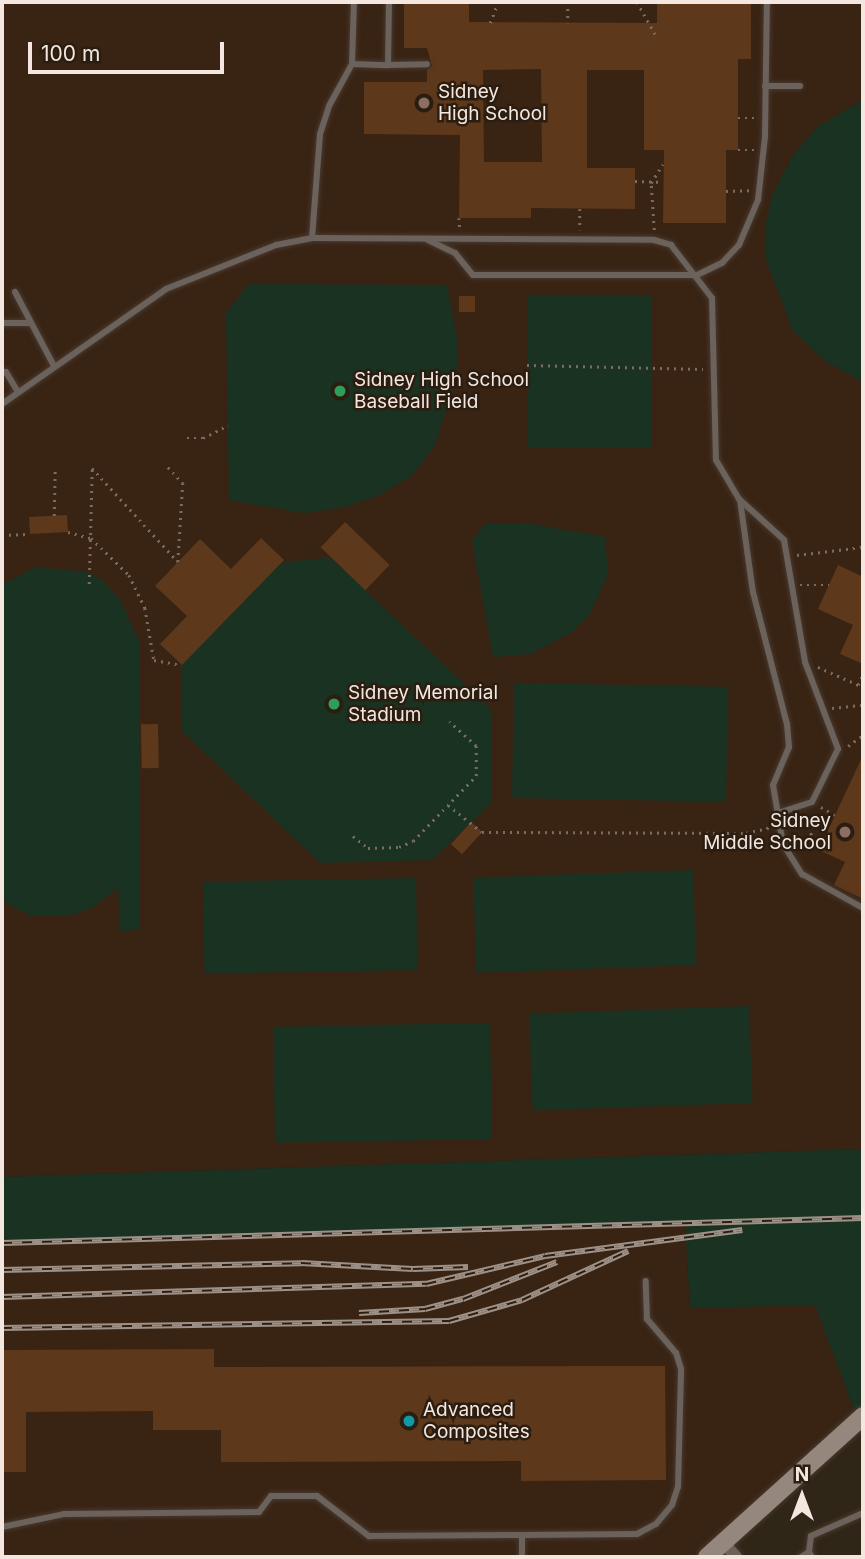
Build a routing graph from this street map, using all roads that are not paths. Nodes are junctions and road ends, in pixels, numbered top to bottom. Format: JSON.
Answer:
{"nodes":[{"id":1,"x":354,"y":2,"type":"edge"},
{"id":2,"x":389,"y":2,"type":"edge"},
{"id":3,"x":767,"y":2,"type":"edge"},
{"id":4,"x":352,"y":65,"type":"junction"},
{"id":5,"x":387,"y":65,"type":"junction"},
{"id":6,"x":427,"y":65,"type":"dead end"},
{"id":7,"x":765,"y":86,"type":"junction"},
{"id":8,"x":800,"y":86,"type":"dead end"},
{"id":9,"x":312,"y":238,"type":"junction"},
{"id":10,"x":427,"y":239,"type":"junction"},
{"id":11,"x":697,"y":275,"type":"junction"},
{"id":12,"x":15,"y":292,"type":"dead end"},
{"id":13,"x":2,"y":323,"type":"edge"},
{"id":14,"x":29,"y":323,"type":"junction"},
{"id":15,"x":54,"y":366,"type":"junction"},
{"id":16,"x":2,"y":373,"type":"edge"},
{"id":17,"x":18,"y":392,"type":"junction"},
{"id":18,"x":2,"y":404,"type":"edge"},
{"id":19,"x":740,"y":499,"type":"junction"},
{"id":20,"x":778,"y":813,"type":"junction"},
{"id":21,"x":863,"y":908,"type":"edge"},
{"id":22,"x":646,"y":1282,"type":"dead end"},
{"id":23,"x":862,"y":1420,"type":"edge"},
{"id":24,"x":863,"y":1513,"type":"edge"},
{"id":25,"x":2,"y":1527,"type":"edge"},
{"id":26,"x":522,"y":1535,"type":"junction"},
{"id":27,"x":723,"y":1542,"type":"junction"},
{"id":28,"x":811,"y":1555,"type":"edge"},
{"id":29,"x":522,"y":1557,"type":"edge"},
{"id":30,"x":707,"y":1557,"type":"edge"},
{"id":31,"x":736,"y":1557,"type":"edge"},
{"id":32,"x":801,"y":1557,"type":"edge"}],
"edges":[{"from":1,"to":4,"type":"lane"},
{"from":2,"to":5,"type":"lane"},
{"from":3,"to":7,"type":"lane"},
{"from":4,"to":5,"type":"lane"},
{"from":4,"to":9,"type":"lane"},
{"from":5,"to":6,"type":"lane"},
{"from":7,"to":8,"type":"lane"},
{"from":7,"to":11,"type":"lane"},
{"from":9,"to":10,"type":"lane"},
{"from":9,"to":15,"type":"lane"},
{"from":10,"to":11,"type":"lane"},
{"from":10,"to":11,"type":"lane"},
{"from":11,"to":19,"type":"lane"},
{"from":12,"to":14,"type":"lane"},
{"from":13,"to":14,"type":"lane"},
{"from":14,"to":15,"type":"lane"},
{"from":15,"to":17,"type":"lane"},
{"from":16,"to":17,"type":"lane"},
{"from":17,"to":18,"type":"lane"},
{"from":19,"to":20,"type":"lane"},
{"from":19,"to":20,"type":"lane"},
{"from":20,"to":21,"type":"lane"},
{"from":22,"to":26,"type":"lane"},
{"from":23,"to":27,"type":"main road"},
{"from":24,"to":28,"type":"lane"},
{"from":25,"to":26,"type":"lane"},
{"from":26,"to":29,"type":"lane"},
{"from":27,"to":30,"type":"main road"},
{"from":27,"to":31,"type":"street"},
{"from":28,"to":32,"type":"lane"}]}
